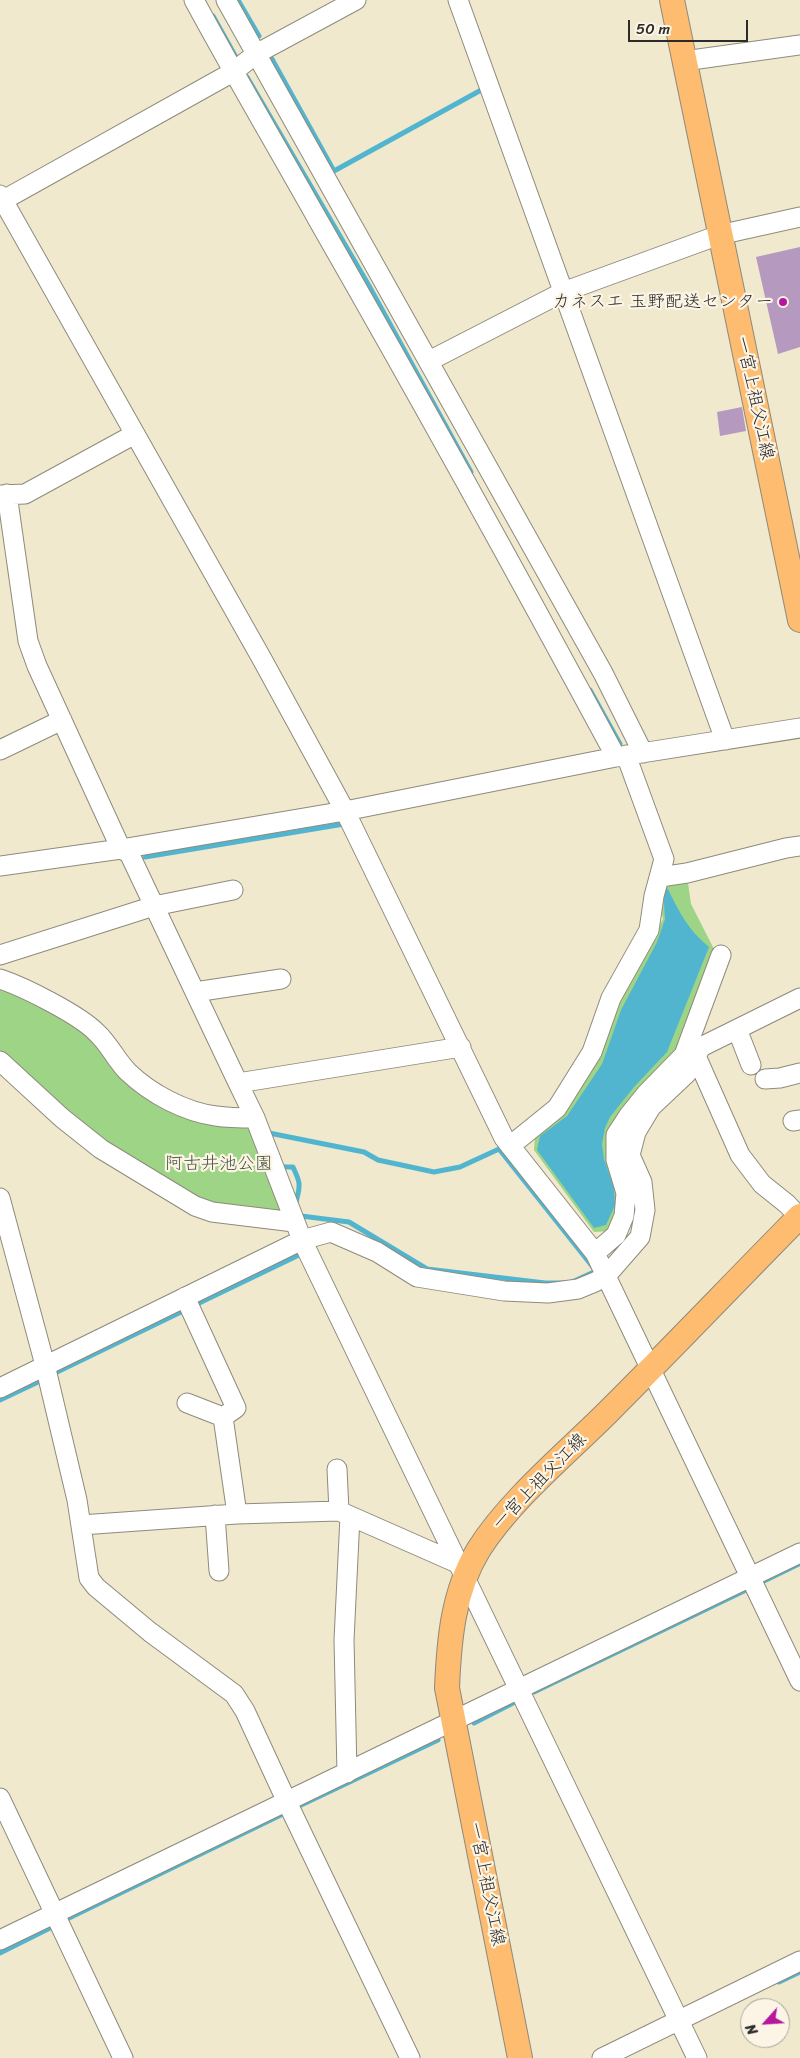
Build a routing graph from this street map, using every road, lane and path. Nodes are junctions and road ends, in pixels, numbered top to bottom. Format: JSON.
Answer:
{"nodes":[{"id":1,"x":194,"y":0,"type":"edge"},
{"id":2,"x":226,"y":0,"type":"edge"},
{"id":3,"x":356,"y":0,"type":"edge"},
{"id":4,"x":458,"y":0,"type":"edge"},
{"id":5,"x":672,"y":0,"type":"edge"},
{"id":6,"x":800,"y":46,"type":"edge"},
{"id":7,"x":256,"y":54,"type":"junction"},
{"id":8,"x":684,"y":61,"type":"junction"},
{"id":9,"x":233,"y":72,"type":"junction"},
{"id":10,"x":1,"y":200,"type":"edge"},
{"id":11,"x":800,"y":217,"type":"edge"},
{"id":12,"x":719,"y":235,"type":"junction"},
{"id":13,"x":562,"y":292,"type":"junction"},
{"id":14,"x":429,"y":361,"type":"junction"},
{"id":15,"x":135,"y":434,"type":"junction"},
{"id":16,"x":4,"y":494,"type":"edge"},
{"id":17,"x":800,"y":620,"type":"edge"},
{"id":18,"x":62,"y":720,"type":"junction"},
{"id":19,"x":800,"y":728,"type":"edge"},
{"id":20,"x":725,"y":740,"type":"junction"},
{"id":21,"x":0,"y":750,"type":"edge"},
{"id":22,"x":628,"y":755,"type":"junction"},
{"id":23,"x":345,"y":811,"type":"junction"},
{"id":24,"x":800,"y":846,"type":"edge"},
{"id":25,"x":121,"y":849,"type":"junction"},
{"id":26,"x":0,"y":866,"type":"edge"},
{"id":27,"x":660,"y":876,"type":"junction"},
{"id":28,"x":233,"y":890,"type":"dead end"},
{"id":29,"x":154,"y":906,"type":"junction"},
{"id":30,"x":0,"y":955,"type":"edge"},
{"id":31,"x":722,"y":955,"type":"dead end"},
{"id":32,"x":0,"y":979,"type":"edge"},
{"id":33,"x":281,"y":979,"type":"dead end"},
{"id":34,"x":196,"y":992,"type":"junction"},
{"id":35,"x":800,"y":998,"type":"edge"},
{"id":36,"x":736,"y":1029,"type":"junction"},
{"id":37,"x":460,"y":1047,"type":"junction"},
{"id":38,"x":693,"y":1049,"type":"junction"},
{"id":39,"x":0,"y":1061,"type":"edge"},
{"id":40,"x":751,"y":1065,"type":"dead end"},
{"id":41,"x":800,"y":1073,"type":"edge"},
{"id":42,"x":765,"y":1079,"type":"dead end"},
{"id":43,"x":238,"y":1083,"type":"junction"},
{"id":44,"x":254,"y":1118,"type":"junction"},
{"id":45,"x":510,"y":1146,"type":"junction"},
{"id":46,"x":0,"y":1198,"type":"edge"},
{"id":47,"x":799,"y":1217,"type":"edge"},
{"id":48,"x":294,"y":1222,"type":"junction"},
{"id":49,"x":302,"y":1240,"type":"junction"},
{"id":50,"x":595,"y":1254,"type":"junction"},
{"id":51,"x":606,"y":1276,"type":"junction"},
{"id":52,"x":185,"y":1297,"type":"junction"},
{"id":53,"x":45,"y":1365,"type":"junction"},
{"id":54,"x":651,"y":1369,"type":"junction"},
{"id":55,"x":0,"y":1388,"type":"edge"},
{"id":56,"x":187,"y":1403,"type":"dead end"},
{"id":57,"x":223,"y":1417,"type":"junction"},
{"id":58,"x":337,"y":1469,"type":"dead end"},
{"id":59,"x":345,"y":1513,"type":"junction"},
{"id":60,"x":237,"y":1514,"type":"junction"},
{"id":61,"x":215,"y":1515,"type":"junction"},
{"id":62,"x":81,"y":1525,"type":"junction"},
{"id":63,"x":800,"y":1554,"type":"edge"},
{"id":64,"x":219,"y":1571,"type":"dead end"},
{"id":65,"x":461,"y":1571,"type":"junction"},
{"id":66,"x":750,"y":1577,"type":"junction"},
{"id":67,"x":800,"y":1680,"type":"edge"},
{"id":68,"x":519,"y":1688,"type":"junction"},
{"id":69,"x":453,"y":1720,"type":"junction"},
{"id":70,"x":347,"y":1773,"type":"junction"},
{"id":71,"x":0,"y":1798,"type":"edge"},
{"id":72,"x":287,"y":1802,"type":"junction"},
{"id":73,"x":54,"y":1914,"type":"junction"},
{"id":74,"x":0,"y":1940,"type":"edge"},
{"id":75,"x":800,"y":1961,"type":"edge"},
{"id":76,"x":678,"y":2020,"type":"junction"},
{"id":77,"x":625,"y":2053,"type":"edge"},
{"id":78,"x":123,"y":2058,"type":"edge"},
{"id":79,"x":410,"y":2058,"type":"edge"},
{"id":80,"x":520,"y":2058,"type":"edge"},
{"id":81,"x":602,"y":2058,"type":"edge"},
{"id":82,"x":697,"y":2058,"type":"edge"}],
"edges":[{"from":1,"to":9,"type":"street"},
{"from":2,"to":7,"type":"street"},
{"from":3,"to":7,"type":"street"},
{"from":4,"to":13,"type":"street"},
{"from":5,"to":8,"type":"main road","name":"一宮上祖父江線"},
{"from":6,"to":8,"type":"street"},
{"from":7,"to":9,"type":"street"},
{"from":7,"to":14,"type":"street"},
{"from":8,"to":12,"type":"main road","name":"一宮上祖父江線"},
{"from":9,"to":10,"type":"street"},
{"from":9,"to":22,"type":"street"},
{"from":10,"to":15,"type":"street"},
{"from":11,"to":12,"type":"street"},
{"from":12,"to":13,"type":"street"},
{"from":12,"to":17,"type":"main road","name":"一宮上祖父江線"},
{"from":13,"to":14,"type":"street"},
{"from":13,"to":20,"type":"street"},
{"from":14,"to":22,"type":"street"},
{"from":15,"to":16,"type":"street"},
{"from":15,"to":23,"type":"street"},
{"from":16,"to":18,"type":"street"},
{"from":18,"to":21,"type":"street"},
{"from":18,"to":25,"type":"street"},
{"from":19,"to":20,"type":"street"},
{"from":20,"to":22,"type":"street"},
{"from":22,"to":23,"type":"street"},
{"from":22,"to":27,"type":"street"},
{"from":23,"to":25,"type":"street"},
{"from":23,"to":37,"type":"street"},
{"from":24,"to":27,"type":"street"},
{"from":25,"to":26,"type":"street"},
{"from":25,"to":29,"type":"street"},
{"from":27,"to":45,"type":"street"},
{"from":28,"to":29,"type":"street"},
{"from":29,"to":30,"type":"street"},
{"from":29,"to":34,"type":"street"},
{"from":31,"to":38,"type":"street"},
{"from":32,"to":44,"type":"street"},
{"from":33,"to":34,"type":"street"},
{"from":34,"to":43,"type":"street"},
{"from":35,"to":36,"type":"street"},
{"from":36,"to":38,"type":"street"},
{"from":36,"to":40,"type":"street"},
{"from":37,"to":43,"type":"street"},
{"from":37,"to":45,"type":"street"},
{"from":38,"to":47,"type":"street"},
{"from":38,"to":50,"type":"street"},
{"from":38,"to":51,"type":"street"},
{"from":39,"to":48,"type":"street"},
{"from":41,"to":42,"type":"street"},
{"from":43,"to":44,"type":"street"},
{"from":44,"to":48,"type":"street"},
{"from":45,"to":50,"type":"street"},
{"from":46,"to":53,"type":"street"},
{"from":47,"to":54,"type":"main road","name":"一宮上祖父江線"},
{"from":48,"to":49,"type":"street"},
{"from":49,"to":51,"type":"street"},
{"from":49,"to":52,"type":"street"},
{"from":49,"to":65,"type":"street"},
{"from":50,"to":51,"type":"street"},
{"from":51,"to":54,"type":"street"},
{"from":52,"to":53,"type":"street"},
{"from":52,"to":57,"type":"street"},
{"from":53,"to":55,"type":"street"},
{"from":53,"to":62,"type":"street"},
{"from":54,"to":65,"type":"main road","name":"一宮上祖父江線"},
{"from":54,"to":66,"type":"street"},
{"from":56,"to":57,"type":"street"},
{"from":57,"to":60,"type":"street"},
{"from":58,"to":59,"type":"street"},
{"from":59,"to":60,"type":"street"},
{"from":59,"to":65,"type":"street"},
{"from":59,"to":70,"type":"street"},
{"from":60,"to":61,"type":"street"},
{"from":61,"to":62,"type":"street"},
{"from":61,"to":64,"type":"street"},
{"from":62,"to":72,"type":"street"},
{"from":63,"to":66,"type":"street"},
{"from":65,"to":68,"type":"street"},
{"from":65,"to":69,"type":"main road","name":"一宮上祖父江線"},
{"from":66,"to":67,"type":"street"},
{"from":66,"to":68,"type":"street"},
{"from":68,"to":69,"type":"street"},
{"from":68,"to":76,"type":"street"},
{"from":69,"to":70,"type":"street"},
{"from":69,"to":80,"type":"main road","name":"一宮上祖父江線"},
{"from":70,"to":72,"type":"street"},
{"from":71,"to":73,"type":"street"},
{"from":72,"to":73,"type":"street"},
{"from":72,"to":79,"type":"street"},
{"from":73,"to":74,"type":"street"},
{"from":73,"to":78,"type":"street"},
{"from":75,"to":76,"type":"street"},
{"from":76,"to":77,"type":"street"},
{"from":76,"to":82,"type":"street"},
{"from":77,"to":81,"type":"street"}]}
